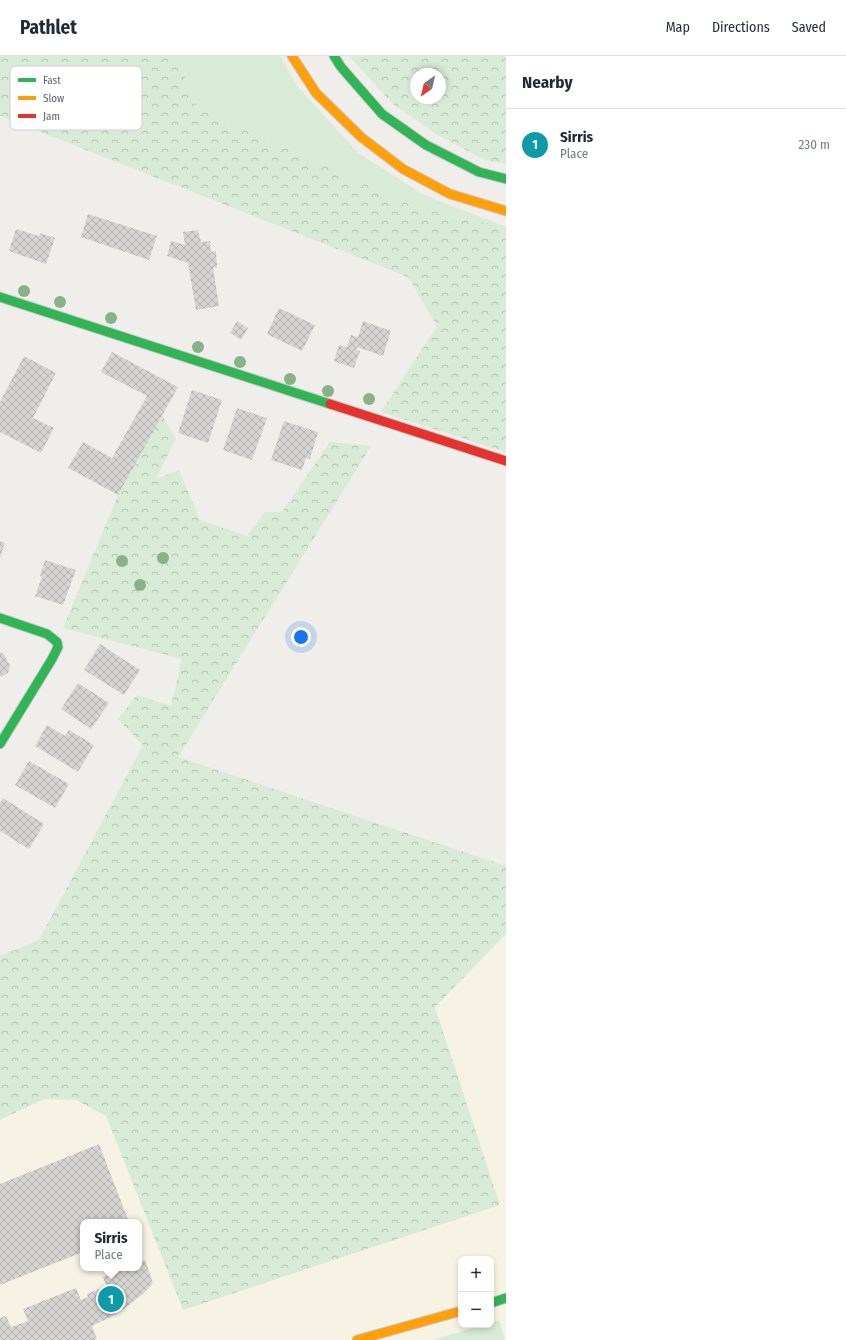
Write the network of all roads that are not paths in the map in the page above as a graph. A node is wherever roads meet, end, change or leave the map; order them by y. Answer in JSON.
{"nodes":[{"id":1,"x":292,"y":56,"type":"edge"},
{"id":2,"x":334,"y":56,"type":"edge"},
{"id":3,"x":506,"y":179,"type":"edge"},
{"id":4,"x":506,"y":211,"type":"edge"},
{"id":5,"x":0,"y":297,"type":"edge"},
{"id":6,"x":506,"y":461,"type":"edge"},
{"id":7,"x":0,"y":618,"type":"edge"},
{"id":8,"x":0,"y":744,"type":"edge"},
{"id":9,"x":506,"y":1298,"type":"edge"},
{"id":10,"x":494,"y":1301,"type":"edge"},
{"id":11,"x":458,"y":1312,"type":"edge"},
{"id":12,"x":357,"y":1340,"type":"edge"}],
"edges":[{"from":1,"to":4,"type":"street"},
{"from":2,"to":3,"type":"street"},
{"from":5,"to":6,"type":"street"},
{"from":7,"to":8,"type":"street"},
{"from":9,"to":10,"type":"street"},
{"from":11,"to":12,"type":"street"}]}
